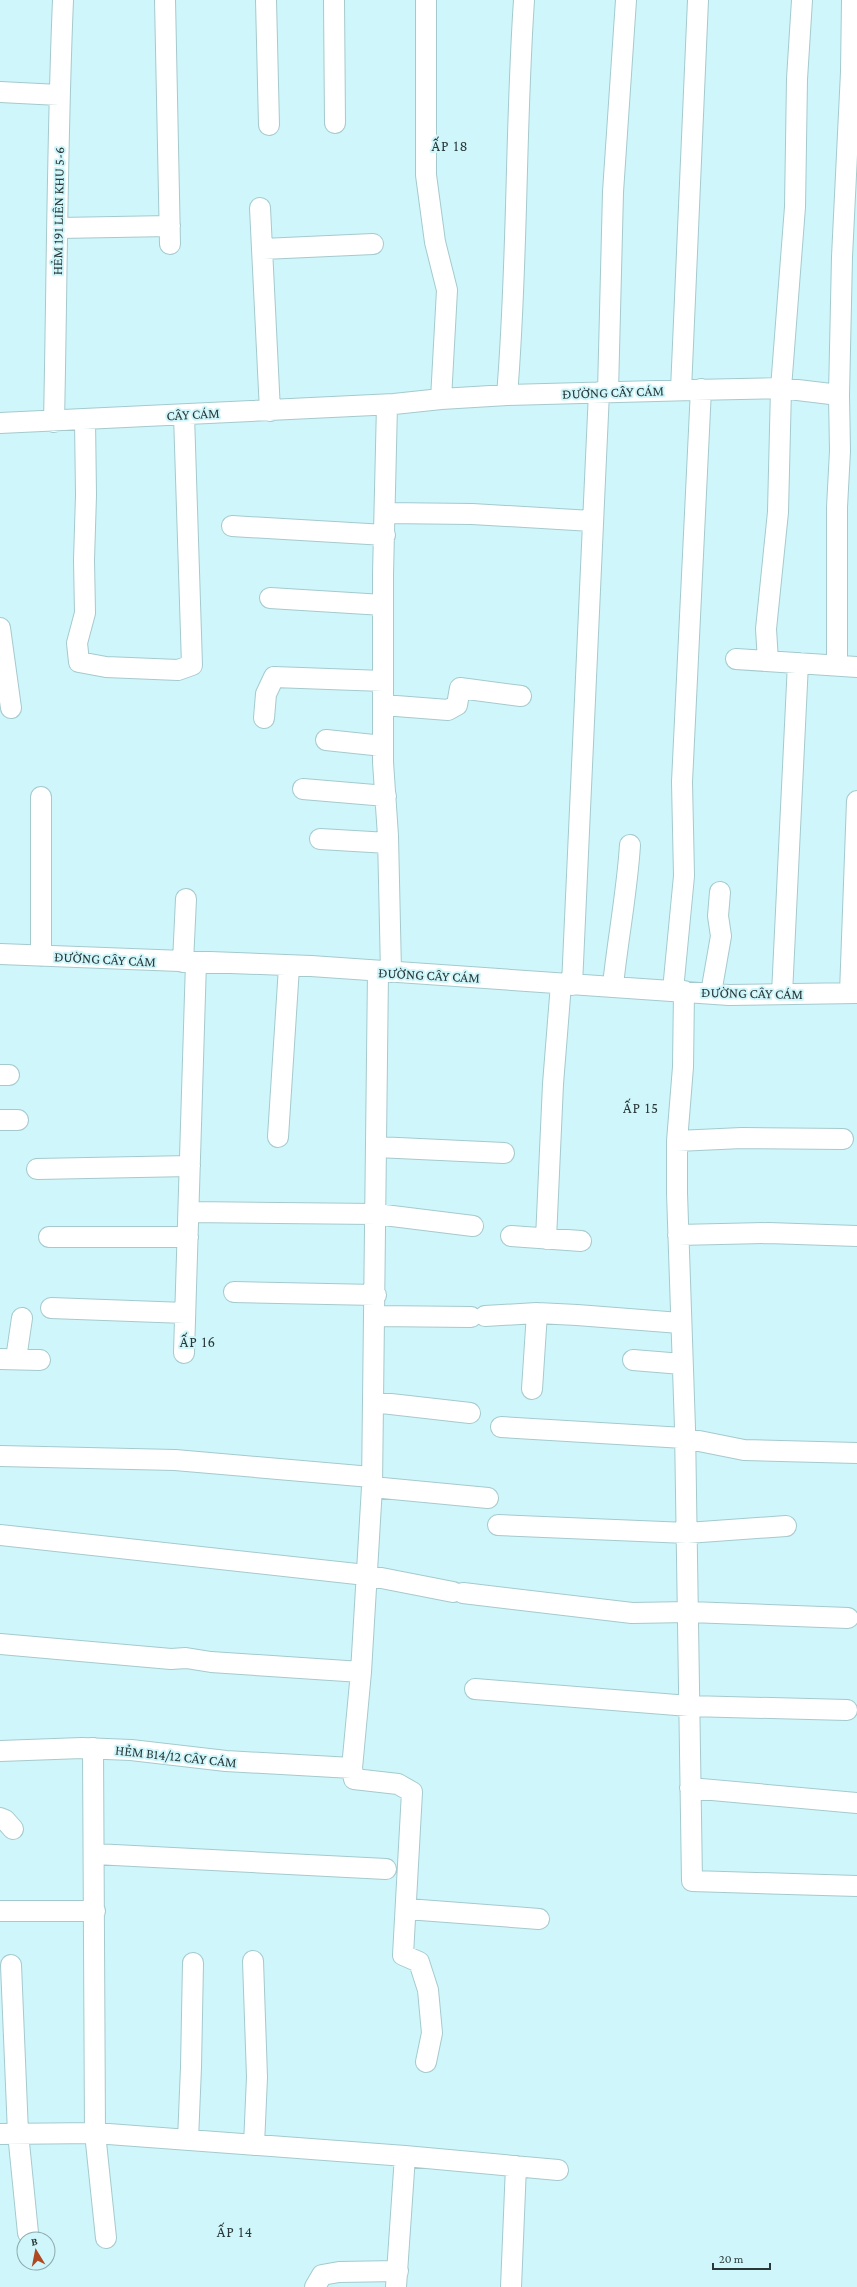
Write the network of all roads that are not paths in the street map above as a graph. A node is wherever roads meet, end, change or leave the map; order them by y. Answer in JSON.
{"nodes":[{"id":1,"x":63,"y":0,"type":"edge"},
{"id":2,"x":165,"y":0,"type":"edge"},
{"id":3,"x":266,"y":0,"type":"edge"},
{"id":4,"x":334,"y":0,"type":"edge"},
{"id":5,"x":426,"y":0,"type":"edge"},
{"id":6,"x":524,"y":0,"type":"edge"},
{"id":7,"x":626,"y":0,"type":"edge"},
{"id":8,"x":698,"y":0,"type":"edge"},
{"id":9,"x":802,"y":0,"type":"edge"},
{"id":10,"x":852,"y":0,"type":"edge"},
{"id":11,"x":0,"y":92,"type":"edge"},
{"id":12,"x":59,"y":95,"type":"junction"},
{"id":13,"x":335,"y":123,"type":"dead end"},
{"id":14,"x":269,"y":125,"type":"dead end"},
{"id":15,"x":260,"y":208,"type":"dead end"},
{"id":16,"x":59,"y":228,"type":"junction"},
{"id":17,"x":372,"y":244,"type":"dead end"},
{"id":18,"x":263,"y":249,"type":"junction"},
{"id":19,"x":781,"y":388,"type":"junction"},
{"id":20,"x":701,"y":389,"type":"junction"},
{"id":21,"x":681,"y":390,"type":"junction"},
{"id":22,"x":603,"y":392,"type":"junction"},
{"id":23,"x":507,"y":395,"type":"junction"},
{"id":24,"x":839,"y":395,"type":"junction"},
{"id":25,"x":441,"y":399,"type":"junction"},
{"id":26,"x":387,"y":405,"type":"junction"},
{"id":27,"x":270,"y":410,"type":"junction"},
{"id":28,"x":184,"y":415,"type":"junction"},
{"id":29,"x":85,"y":420,"type":"junction"},
{"id":30,"x":54,"y":422,"type":"junction"},
{"id":31,"x":0,"y":423,"type":"edge"},
{"id":32,"x":386,"y":513,"type":"junction"},
{"id":33,"x":592,"y":521,"type":"junction"},
{"id":34,"x":232,"y":526,"type":"dead end"},
{"id":35,"x":385,"y":535,"type":"junction"},
{"id":36,"x":270,"y":598,"type":"dead end"},
{"id":37,"x":383,"y":605,"type":"junction"},
{"id":38,"x":0,"y":628,"type":"edge"},
{"id":39,"x":736,"y":659,"type":"dead end"},
{"id":40,"x":768,"y":661,"type":"junction"},
{"id":41,"x":798,"y":663,"type":"junction"},
{"id":42,"x":837,"y":665,"type":"junction"},
{"id":43,"x":857,"y":667,"type":"edge"},
{"id":44,"x":383,"y":681,"type":"junction"},
{"id":45,"x":521,"y":696,"type":"dead end"},
{"id":46,"x":383,"y":705,"type":"junction"},
{"id":47,"x":11,"y":708,"type":"dead end"},
{"id":48,"x":264,"y":718,"type":"dead end"},
{"id":49,"x":326,"y":740,"type":"dead end"},
{"id":50,"x":383,"y":746,"type":"junction"},
{"id":51,"x":303,"y":789,"type":"dead end"},
{"id":52,"x":386,"y":796,"type":"junction"},
{"id":53,"x":41,"y":797,"type":"dead end"},
{"id":54,"x":857,"y":801,"type":"edge"},
{"id":55,"x":320,"y":839,"type":"dead end"},
{"id":56,"x":388,"y":843,"type":"junction"},
{"id":57,"x":630,"y":845,"type":"dead end"},
{"id":58,"x":720,"y":892,"type":"dead end"},
{"id":59,"x":186,"y":899,"type":"dead end"},
{"id":60,"x":0,"y":954,"type":"edge"},
{"id":61,"x":41,"y":956,"type":"junction"},
{"id":62,"x":190,"y":962,"type":"junction"},
{"id":63,"x":289,"y":967,"type":"junction"},
{"id":64,"x":384,"y":972,"type":"junction"},
{"id":65,"x":567,"y":985,"type":"junction"},
{"id":66,"x":613,"y":986,"type":"junction"},
{"id":67,"x":678,"y":990,"type":"junction"},
{"id":68,"x":711,"y":993,"type":"junction"},
{"id":69,"x":853,"y":993,"type":"edge"},
{"id":70,"x":782,"y":994,"type":"junction"},
{"id":71,"x":278,"y":1137,"type":"dead end"},
{"id":72,"x":843,"y":1139,"type":"dead end"},
{"id":73,"x":676,"y":1141,"type":"junction"},
{"id":74,"x":377,"y":1147,"type":"junction"},
{"id":75,"x":504,"y":1152,"type":"dead end"},
{"id":76,"x":190,"y":1166,"type":"junction"},
{"id":77,"x":37,"y":1169,"type":"dead end"},
{"id":78,"x":189,"y":1212,"type":"junction"},
{"id":79,"x":376,"y":1214,"type":"junction"},
{"id":80,"x":473,"y":1226,"type":"dead end"},
{"id":81,"x":678,"y":1235,"type":"junction"},
{"id":82,"x":511,"y":1236,"type":"dead end"},
{"id":83,"x":857,"y":1236,"type":"edge"},
{"id":84,"x":49,"y":1237,"type":"dead end"},
{"id":85,"x":188,"y":1237,"type":"junction"},
{"id":86,"x":546,"y":1239,"type":"junction"},
{"id":87,"x":581,"y":1242,"type":"dead end"},
{"id":88,"x":234,"y":1292,"type":"dead end"},
{"id":89,"x":376,"y":1295,"type":"junction"},
{"id":90,"x":51,"y":1308,"type":"dead end"},
{"id":91,"x":185,"y":1313,"type":"junction"},
{"id":92,"x":538,"y":1313,"type":"junction"},
{"id":93,"x":375,"y":1316,"type":"junction"},
{"id":94,"x":22,"y":1318,"type":"dead end"},
{"id":95,"x":680,"y":1323,"type":"junction"},
{"id":96,"x":184,"y":1353,"type":"dead end"},
{"id":97,"x":8,"y":1359,"type":"edge"},
{"id":98,"x":40,"y":1360,"type":"dead end"},
{"id":99,"x":633,"y":1360,"type":"dead end"},
{"id":100,"x":682,"y":1364,"type":"junction"},
{"id":101,"x":532,"y":1389,"type":"dead end"},
{"id":102,"x":373,"y":1402,"type":"junction"},
{"id":103,"x":470,"y":1413,"type":"dead end"},
{"id":104,"x":501,"y":1427,"type":"dead end"},
{"id":105,"x":684,"y":1438,"type":"junction"},
{"id":106,"x":857,"y":1453,"type":"edge"},
{"id":107,"x":0,"y":1456,"type":"edge"},
{"id":108,"x":372,"y":1482,"type":"junction"},
{"id":109,"x":488,"y":1498,"type":"dead end"},
{"id":110,"x":498,"y":1525,"type":"dead end"},
{"id":111,"x":786,"y":1526,"type":"dead end"},
{"id":112,"x":687,"y":1532,"type":"junction"},
{"id":113,"x":0,"y":1535,"type":"edge"},
{"id":114,"x":366,"y":1575,"type":"junction"},
{"id":115,"x":689,"y":1612,"type":"junction"},
{"id":116,"x":848,"y":1618,"type":"dead end"},
{"id":117,"x":0,"y":1644,"type":"edge"},
{"id":118,"x":361,"y":1672,"type":"junction"},
{"id":119,"x":475,"y":1688,"type":"dead end"},
{"id":120,"x":689,"y":1706,"type":"junction"},
{"id":121,"x":847,"y":1710,"type":"dead end"},
{"id":122,"x":93,"y":1748,"type":"junction"},
{"id":123,"x":0,"y":1751,"type":"edge"},
{"id":124,"x":352,"y":1768,"type":"junction"},
{"id":125,"x":690,"y":1788,"type":"junction"},
{"id":126,"x":857,"y":1803,"type":"edge"},
{"id":127,"x":95,"y":1854,"type":"junction"},
{"id":128,"x":386,"y":1869,"type":"dead end"},
{"id":129,"x":857,"y":1886,"type":"edge"},
{"id":130,"x":407,"y":1909,"type":"junction"},
{"id":131,"x":95,"y":1910,"type":"junction"},
{"id":132,"x":0,"y":1911,"type":"edge"},
{"id":133,"x":539,"y":1919,"type":"dead end"},
{"id":134,"x":253,"y":1961,"type":"dead end"},
{"id":135,"x":193,"y":1963,"type":"dead end"},
{"id":136,"x":11,"y":1965,"type":"dead end"},
{"id":137,"x":426,"y":2062,"type":"dead end"},
{"id":138,"x":95,"y":2133,"type":"junction"},
{"id":139,"x":9,"y":2134,"type":"edge"},
{"id":140,"x":188,"y":2140,"type":"junction"},
{"id":141,"x":254,"y":2144,"type":"junction"},
{"id":142,"x":405,"y":2156,"type":"junction"},
{"id":143,"x":516,"y":2166,"type":"junction"},
{"id":144,"x":558,"y":2170,"type":"dead end"},
{"id":145,"x":28,"y":2231,"type":"edge"},
{"id":146,"x":106,"y":2238,"type":"dead end"},
{"id":147,"x":397,"y":2279,"type":"edge"},
{"id":148,"x":315,"y":2287,"type":"edge"},
{"id":149,"x":511,"y":2287,"type":"edge"}],
"edges":[{"from":1,"to":12,"type":"street","name":"HẺM 191 LIÊN KHU 5-6"},
{"from":2,"to":16,"type":"street"},
{"from":3,"to":14,"type":"street"},
{"from":4,"to":13,"type":"street"},
{"from":5,"to":25,"type":"street"},
{"from":6,"to":23,"type":"street"},
{"from":7,"to":22,"type":"street"},
{"from":8,"to":21,"type":"street"},
{"from":9,"to":19,"type":"street"},
{"from":10,"to":24,"type":"street"},
{"from":11,"to":12,"type":"street"},
{"from":12,"to":16,"type":"street","name":"HẺM 191 LIÊN KHU 5-6"},
{"from":15,"to":18,"type":"street"},
{"from":16,"to":30,"type":"street","name":"HẺM 191 LIÊN KHU 5-6"},
{"from":17,"to":18,"type":"street"},
{"from":18,"to":27,"type":"street"},
{"from":19,"to":20,"type":"street","name":"ĐƯỜNG CÂY CÁM"},
{"from":19,"to":24,"type":"street","name":"ĐƯỜNG CÂY CÁM"},
{"from":19,"to":40,"type":"street"},
{"from":20,"to":21,"type":"street","name":"ĐƯỜNG CÂY CÁM"},
{"from":20,"to":67,"type":"street"},
{"from":21,"to":22,"type":"street","name":"ĐƯỜNG CÂY CÁM"},
{"from":22,"to":23,"type":"street","name":"ĐƯỜNG CÂY CÁM"},
{"from":22,"to":33,"type":"street"},
{"from":23,"to":25,"type":"street","name":"ĐƯỜNG CÂY CÁM"},
{"from":24,"to":42,"type":"street"},
{"from":25,"to":26,"type":"street","name":"ĐƯỜNG CÂY CÁM"},
{"from":26,"to":27,"type":"street","name":"CÂY CÁM"},
{"from":26,"to":32,"type":"street"},
{"from":27,"to":28,"type":"street","name":"CÂY CÁM"},
{"from":28,"to":29,"type":"street","name":"CÂY CÁM"},
{"from":28,"to":29,"type":"street"},
{"from":29,"to":30,"type":"street","name":"CÂY CÁM"},
{"from":30,"to":31,"type":"street","name":"CÂY CÁM"},
{"from":32,"to":33,"type":"street"},
{"from":32,"to":35,"type":"street"},
{"from":33,"to":65,"type":"street"},
{"from":34,"to":35,"type":"street"},
{"from":35,"to":37,"type":"street"},
{"from":36,"to":37,"type":"street"},
{"from":37,"to":44,"type":"street"},
{"from":38,"to":47,"type":"street"},
{"from":39,"to":40,"type":"street"},
{"from":40,"to":41,"type":"street"},
{"from":41,"to":42,"type":"street"},
{"from":41,"to":70,"type":"street"},
{"from":42,"to":43,"type":"street"},
{"from":44,"to":46,"type":"street"},
{"from":44,"to":48,"type":"street"},
{"from":45,"to":46,"type":"street"},
{"from":46,"to":50,"type":"street"},
{"from":49,"to":50,"type":"street"},
{"from":50,"to":52,"type":"street"},
{"from":51,"to":52,"type":"street"},
{"from":52,"to":56,"type":"street"},
{"from":53,"to":61,"type":"street"},
{"from":54,"to":69,"type":"street"},
{"from":55,"to":56,"type":"street"},
{"from":56,"to":64,"type":"street"},
{"from":57,"to":66,"type":"street"},
{"from":58,"to":68,"type":"street"},
{"from":59,"to":62,"type":"street"},
{"from":60,"to":61,"type":"street","name":"ĐƯỜNG CÂY CÁM"},
{"from":61,"to":62,"type":"street","name":"ĐƯỜNG CÂY CÁM"},
{"from":62,"to":63,"type":"street","name":"ĐƯỜNG CÂY CÁM"},
{"from":62,"to":76,"type":"street"},
{"from":63,"to":64,"type":"street","name":"ĐƯỜNG CÂY CÁM"},
{"from":63,"to":71,"type":"street"},
{"from":64,"to":65,"type":"street","name":"ĐƯỜNG CÂY CÁM"},
{"from":64,"to":74,"type":"street"},
{"from":65,"to":66,"type":"street","name":"ĐƯỜNG CÂY CÁM"},
{"from":65,"to":86,"type":"street"},
{"from":66,"to":67,"type":"street","name":"ĐƯỜNG CÂY CÁM"},
{"from":67,"to":68,"type":"street","name":"ĐƯỜNG CÂY CÁM"},
{"from":67,"to":73,"type":"street"},
{"from":68,"to":70,"type":"street","name":"ĐƯỜNG CÂY CÁM"},
{"from":69,"to":70,"type":"street","name":"ĐƯỜNG CÂY CÁM"},
{"from":72,"to":73,"type":"street"},
{"from":73,"to":81,"type":"street"},
{"from":74,"to":75,"type":"street"},
{"from":74,"to":79,"type":"street"},
{"from":76,"to":77,"type":"street"},
{"from":76,"to":78,"type":"street"},
{"from":78,"to":79,"type":"street"},
{"from":78,"to":85,"type":"street"},
{"from":79,"to":80,"type":"street"},
{"from":79,"to":89,"type":"street"},
{"from":81,"to":83,"type":"street"},
{"from":81,"to":95,"type":"street"},
{"from":82,"to":86,"type":"street"},
{"from":84,"to":85,"type":"street"},
{"from":85,"to":91,"type":"street"},
{"from":86,"to":87,"type":"street"},
{"from":88,"to":89,"type":"street"},
{"from":89,"to":93,"type":"street"},
{"from":90,"to":91,"type":"street"},
{"from":91,"to":96,"type":"street"},
{"from":92,"to":93,"type":"street"},
{"from":92,"to":95,"type":"street"},
{"from":92,"to":101,"type":"street"},
{"from":93,"to":102,"type":"street"},
{"from":94,"to":97,"type":"street"},
{"from":95,"to":100,"type":"street"},
{"from":97,"to":98,"type":"street"},
{"from":99,"to":100,"type":"street"},
{"from":100,"to":105,"type":"street"},
{"from":102,"to":103,"type":"street"},
{"from":102,"to":108,"type":"street"},
{"from":104,"to":105,"type":"street"},
{"from":105,"to":106,"type":"street"},
{"from":105,"to":112,"type":"street"},
{"from":107,"to":108,"type":"street"},
{"from":108,"to":109,"type":"street"},
{"from":108,"to":114,"type":"street"},
{"from":110,"to":112,"type":"street"},
{"from":111,"to":112,"type":"street"},
{"from":112,"to":115,"type":"street"},
{"from":113,"to":114,"type":"street"},
{"from":114,"to":115,"type":"street"},
{"from":114,"to":118,"type":"street"},
{"from":115,"to":116,"type":"street"},
{"from":115,"to":120,"type":"street"},
{"from":117,"to":118,"type":"street"},
{"from":118,"to":124,"type":"street"},
{"from":119,"to":120,"type":"street"},
{"from":120,"to":121,"type":"street"},
{"from":120,"to":125,"type":"street"},
{"from":122,"to":123,"type":"street","name":"HẺM B14/12 CÂY CÁM"},
{"from":122,"to":124,"type":"street","name":"HẺM B14/12 CÂY CÁM"},
{"from":122,"to":127,"type":"street"},
{"from":124,"to":130,"type":"street"},
{"from":125,"to":126,"type":"street"},
{"from":125,"to":129,"type":"street"},
{"from":127,"to":128,"type":"street"},
{"from":127,"to":131,"type":"street"},
{"from":130,"to":133,"type":"street"},
{"from":130,"to":137,"type":"street"},
{"from":131,"to":132,"type":"street"},
{"from":131,"to":138,"type":"street"},
{"from":134,"to":141,"type":"street"},
{"from":135,"to":140,"type":"street"},
{"from":136,"to":139,"type":"street"},
{"from":138,"to":139,"type":"street"},
{"from":138,"to":140,"type":"street"},
{"from":138,"to":146,"type":"street"},
{"from":139,"to":145,"type":"street"},
{"from":140,"to":141,"type":"street"},
{"from":141,"to":142,"type":"street"},
{"from":142,"to":143,"type":"street"},
{"from":142,"to":147,"type":"street"},
{"from":143,"to":144,"type":"street"},
{"from":143,"to":149,"type":"street"},
{"from":147,"to":148,"type":"street"}]}
